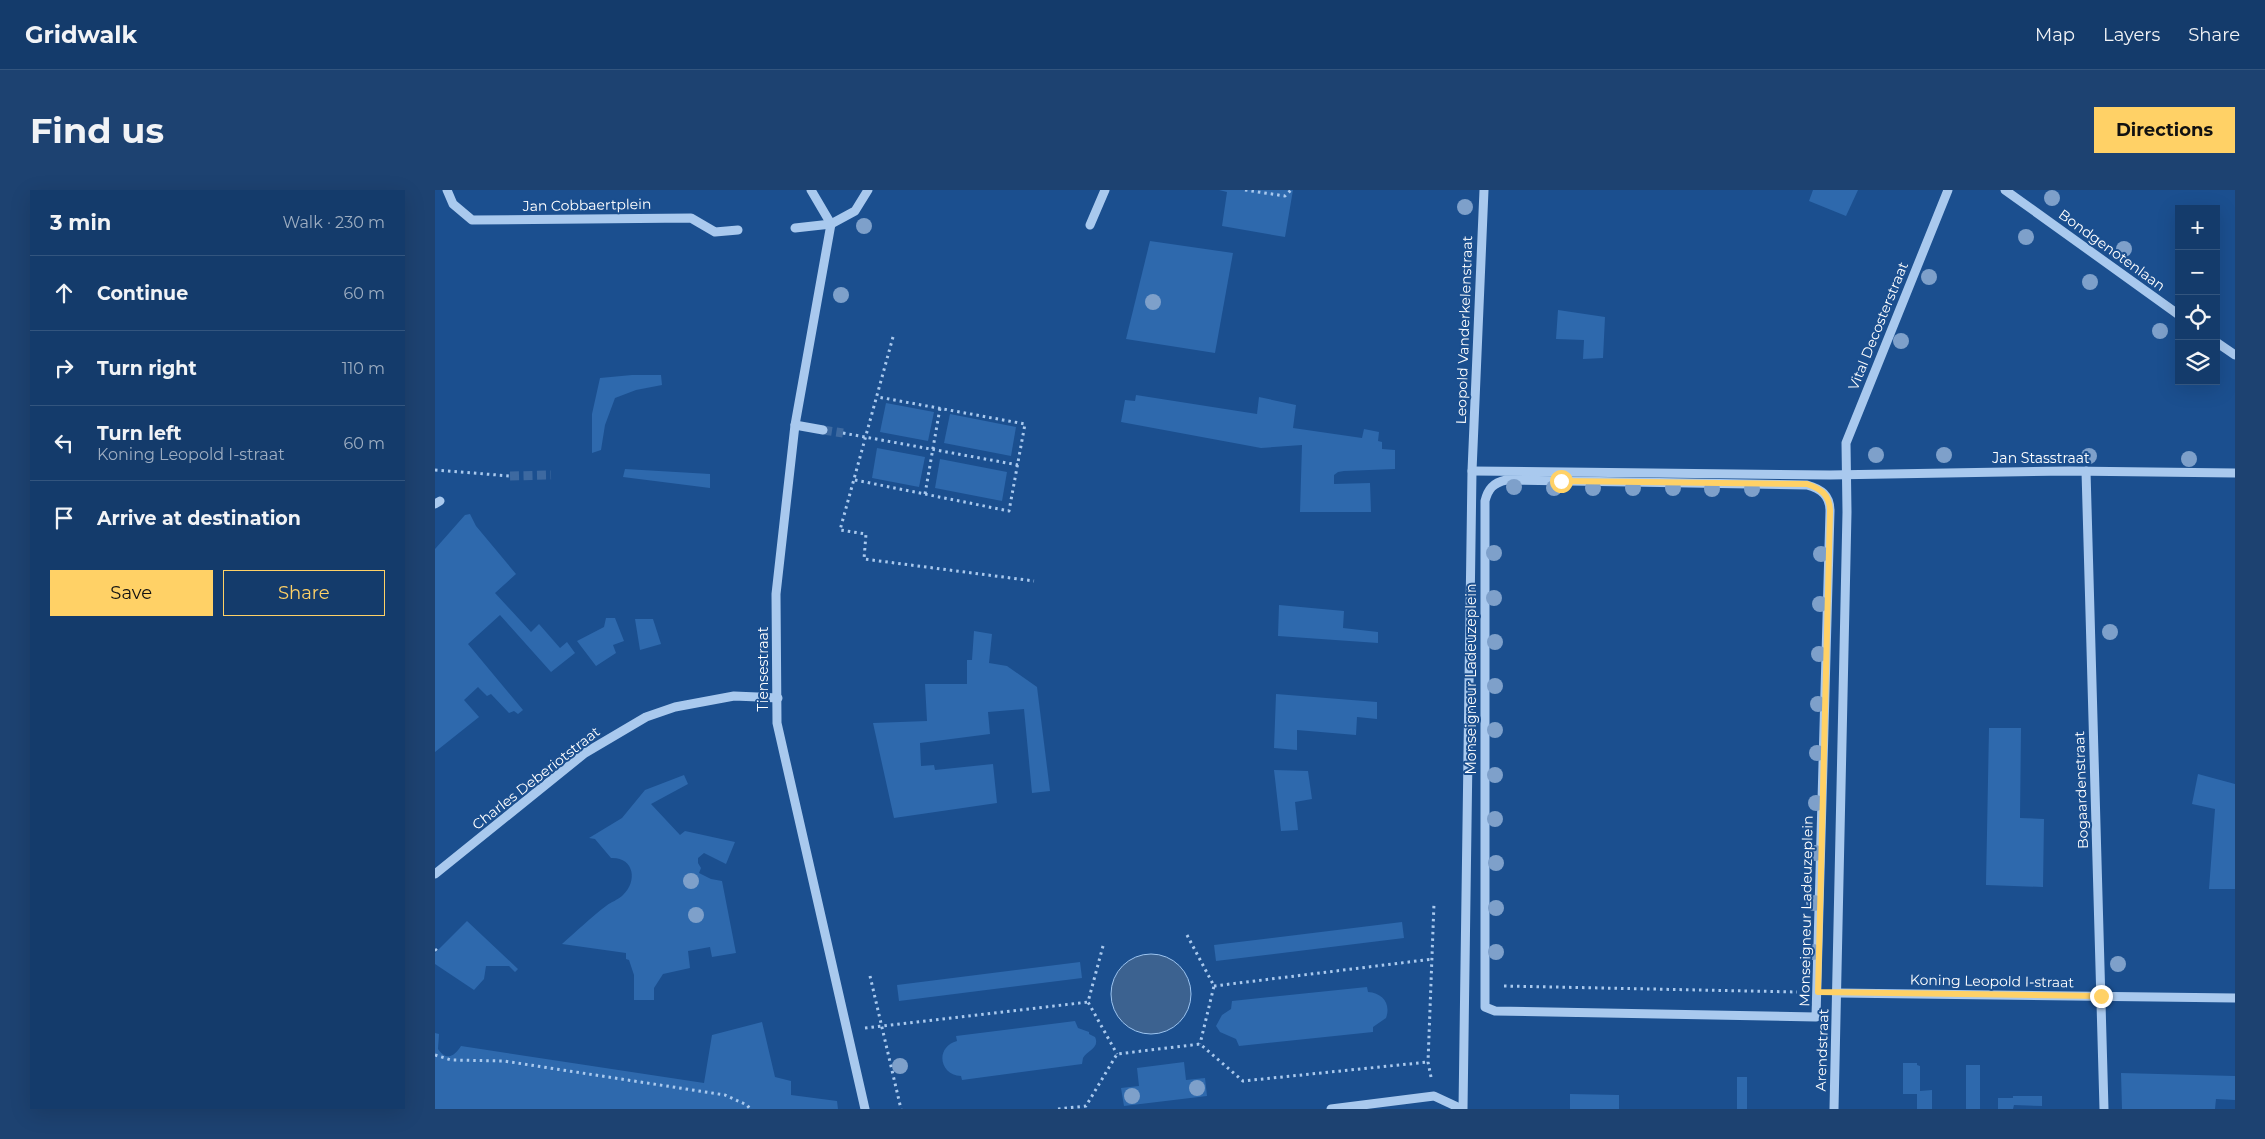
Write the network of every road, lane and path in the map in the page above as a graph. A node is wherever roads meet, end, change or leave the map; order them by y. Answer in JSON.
{"nodes":[{"id":1,"x":447,"y":190,"type":"edge"},
{"id":2,"x":811,"y":190,"type":"edge"},
{"id":3,"x":868,"y":190,"type":"edge"},
{"id":4,"x":1105,"y":190,"type":"edge"},
{"id":5,"x":1245,"y":190,"type":"edge"},
{"id":6,"x":1291,"y":190,"type":"edge"},
{"id":7,"x":1484,"y":190,"type":"edge"},
{"id":8,"x":1947,"y":190,"type":"edge"},
{"id":9,"x":2005,"y":190,"type":"edge"},
{"id":10,"x":831,"y":224,"type":"junction"},
{"id":11,"x":1090,"y":225,"type":"dead end"},
{"id":12,"x":795,"y":228,"type":"dead end"},
{"id":13,"x":738,"y":230,"type":"dead end"},
{"id":14,"x":2175,"y":312,"type":"edge"},
{"id":15,"x":893,"y":338,"type":"dead end"},
{"id":16,"x":2220,"y":345,"type":"edge"},
{"id":17,"x":2235,"y":355,"type":"edge"},
{"id":18,"x":878,"y":396,"type":"junction"},
{"id":19,"x":940,"y":408,"type":"junction"},
{"id":20,"x":795,"y":425,"type":"junction"},
{"id":21,"x":823,"y":430,"type":"tunnel mouth"},
{"id":22,"x":843,"y":433,"type":"tunnel mouth"},
{"id":23,"x":867,"y":438,"type":"junction"},
{"id":24,"x":933,"y":450,"type":"junction"},
{"id":25,"x":1018,"y":465,"type":"junction"},
{"id":26,"x":435,"y":470,"type":"edge"},
{"id":27,"x":1472,"y":471,"type":"junction"},
{"id":28,"x":2086,"y":471,"type":"junction"},
{"id":29,"x":2235,"y":472,"type":"edge"},
{"id":30,"x":1847,"y":474,"type":"junction"},
{"id":31,"x":510,"y":476,"type":"tunnel mouth"},
{"id":32,"x":855,"y":480,"type":"junction"},
{"id":33,"x":925,"y":494,"type":"junction"},
{"id":34,"x":1034,"y":581,"type":"dead end"},
{"id":35,"x":778,"y":694,"type":"junction"},
{"id":36,"x":435,"y":874,"type":"edge"},
{"id":37,"x":1434,"y":903,"type":"dead end"},
{"id":38,"x":1187,"y":935,"type":"dead end"},
{"id":39,"x":1103,"y":946,"type":"dead end"},
{"id":40,"x":1433,"y":959,"type":"junction"},
{"id":41,"x":869,"y":976,"type":"dead end"},
{"id":42,"x":1214,"y":986,"type":"junction"},
{"id":43,"x":1485,"y":986,"type":"junction"},
{"id":44,"x":1818,"y":992,"type":"junction"},
{"id":45,"x":1838,"y":993,"type":"junction"},
{"id":46,"x":2101,"y":996,"type":"junction"},
{"id":47,"x":2235,"y":998,"type":"edge"},
{"id":48,"x":1087,"y":1002,"type":"junction"},
{"id":49,"x":881,"y":1027,"type":"junction"},
{"id":50,"x":859,"y":1029,"type":"dead end"},
{"id":51,"x":1200,"y":1044,"type":"junction"},
{"id":52,"x":1117,"y":1054,"type":"junction"},
{"id":53,"x":435,"y":1055,"type":"edge"},
{"id":54,"x":1428,"y":1062,"type":"junction"},
{"id":55,"x":1431,"y":1078,"type":"dead end"},
{"id":56,"x":750,"y":1109,"type":"edge"},
{"id":57,"x":865,"y":1109,"type":"edge"},
{"id":58,"x":901,"y":1109,"type":"edge"},
{"id":59,"x":1058,"y":1109,"type":"edge"},
{"id":60,"x":1331,"y":1109,"type":"edge"},
{"id":61,"x":1462,"y":1109,"type":"edge"},
{"id":62,"x":1834,"y":1109,"type":"edge"},
{"id":63,"x":2104,"y":1109,"type":"edge"}],
"edges":[{"from":1,"to":13,"type":"street","name":"Jan Cobbaertplein"},
{"from":2,"to":10,"type":"street"},
{"from":3,"to":10,"type":"street"},
{"from":4,"to":11,"type":"street"},
{"from":5,"to":6,"type":"path"},
{"from":7,"to":27,"type":"street","name":"Leopold Vanderkelenstraat"},
{"from":8,"to":30,"type":"street","name":"Vital Decosterstraat"},
{"from":9,"to":14,"type":"street","name":"Bondgenotenlaan"},
{"from":10,"to":12,"type":"street"},
{"from":10,"to":20,"type":"street","name":"Tiensestraat"},
{"from":15,"to":18,"type":"path"},
{"from":16,"to":17,"type":"street"},
{"from":18,"to":19,"type":"path"},
{"from":18,"to":23,"type":"path"},
{"from":19,"to":24,"type":"path"},
{"from":19,"to":25,"type":"path"},
{"from":20,"to":21,"type":"street"},
{"from":20,"to":35,"type":"street","name":"Tiensestraat"},
{"from":22,"to":23,"type":"path"},
{"from":23,"to":24,"type":"path"},
{"from":23,"to":32,"type":"path"},
{"from":24,"to":25,"type":"path"},
{"from":24,"to":33,"type":"path"},
{"from":25,"to":33,"type":"path"},
{"from":26,"to":31,"type":"path"},
{"from":27,"to":30,"type":"street"},
{"from":27,"to":61,"type":"street","name":"Monseigneur Ladeuzeplein"},
{"from":28,"to":29,"type":"street","name":"Jan Stasstraat"},
{"from":28,"to":30,"type":"street","name":"Jan Stasstraat"},
{"from":28,"to":46,"type":"street","name":"Bogaardenstraat"},
{"from":30,"to":45,"type":"street"},
{"from":32,"to":33,"type":"path"},
{"from":32,"to":34,"type":"path"},
{"from":35,"to":36,"type":"street","name":"Charles Deberiotstraat"},
{"from":35,"to":57,"type":"street","name":"Tiensestraat"},
{"from":37,"to":40,"type":"path"},
{"from":38,"to":42,"type":"path"},
{"from":39,"to":48,"type":"path"},
{"from":40,"to":42,"type":"path"},
{"from":40,"to":54,"type":"path"},
{"from":41,"to":49,"type":"path"},
{"from":42,"to":51,"type":"path"},
{"from":43,"to":44,"type":"path"},
{"from":43,"to":44,"type":"street","name":"Monseigneur Ladeuzeplein"},
{"from":43,"to":44,"type":"street","name":"Monseigneur Ladeuzeplein"},
{"from":45,"to":46,"type":"street","name":"Koning Leopold I-straat"},
{"from":45,"to":62,"type":"street","name":"Arendstraat"},
{"from":46,"to":47,"type":"street","name":"Koning Leopold I-straat"},
{"from":46,"to":63,"type":"street","name":"Bogaardenstraat"},
{"from":48,"to":49,"type":"path"},
{"from":48,"to":52,"type":"path"},
{"from":49,"to":50,"type":"path"},
{"from":49,"to":58,"type":"path"},
{"from":51,"to":52,"type":"path"},
{"from":51,"to":54,"type":"path"},
{"from":52,"to":59,"type":"path"},
{"from":53,"to":56,"type":"path"},
{"from":54,"to":55,"type":"path"},
{"from":60,"to":61,"type":"street"}]}
